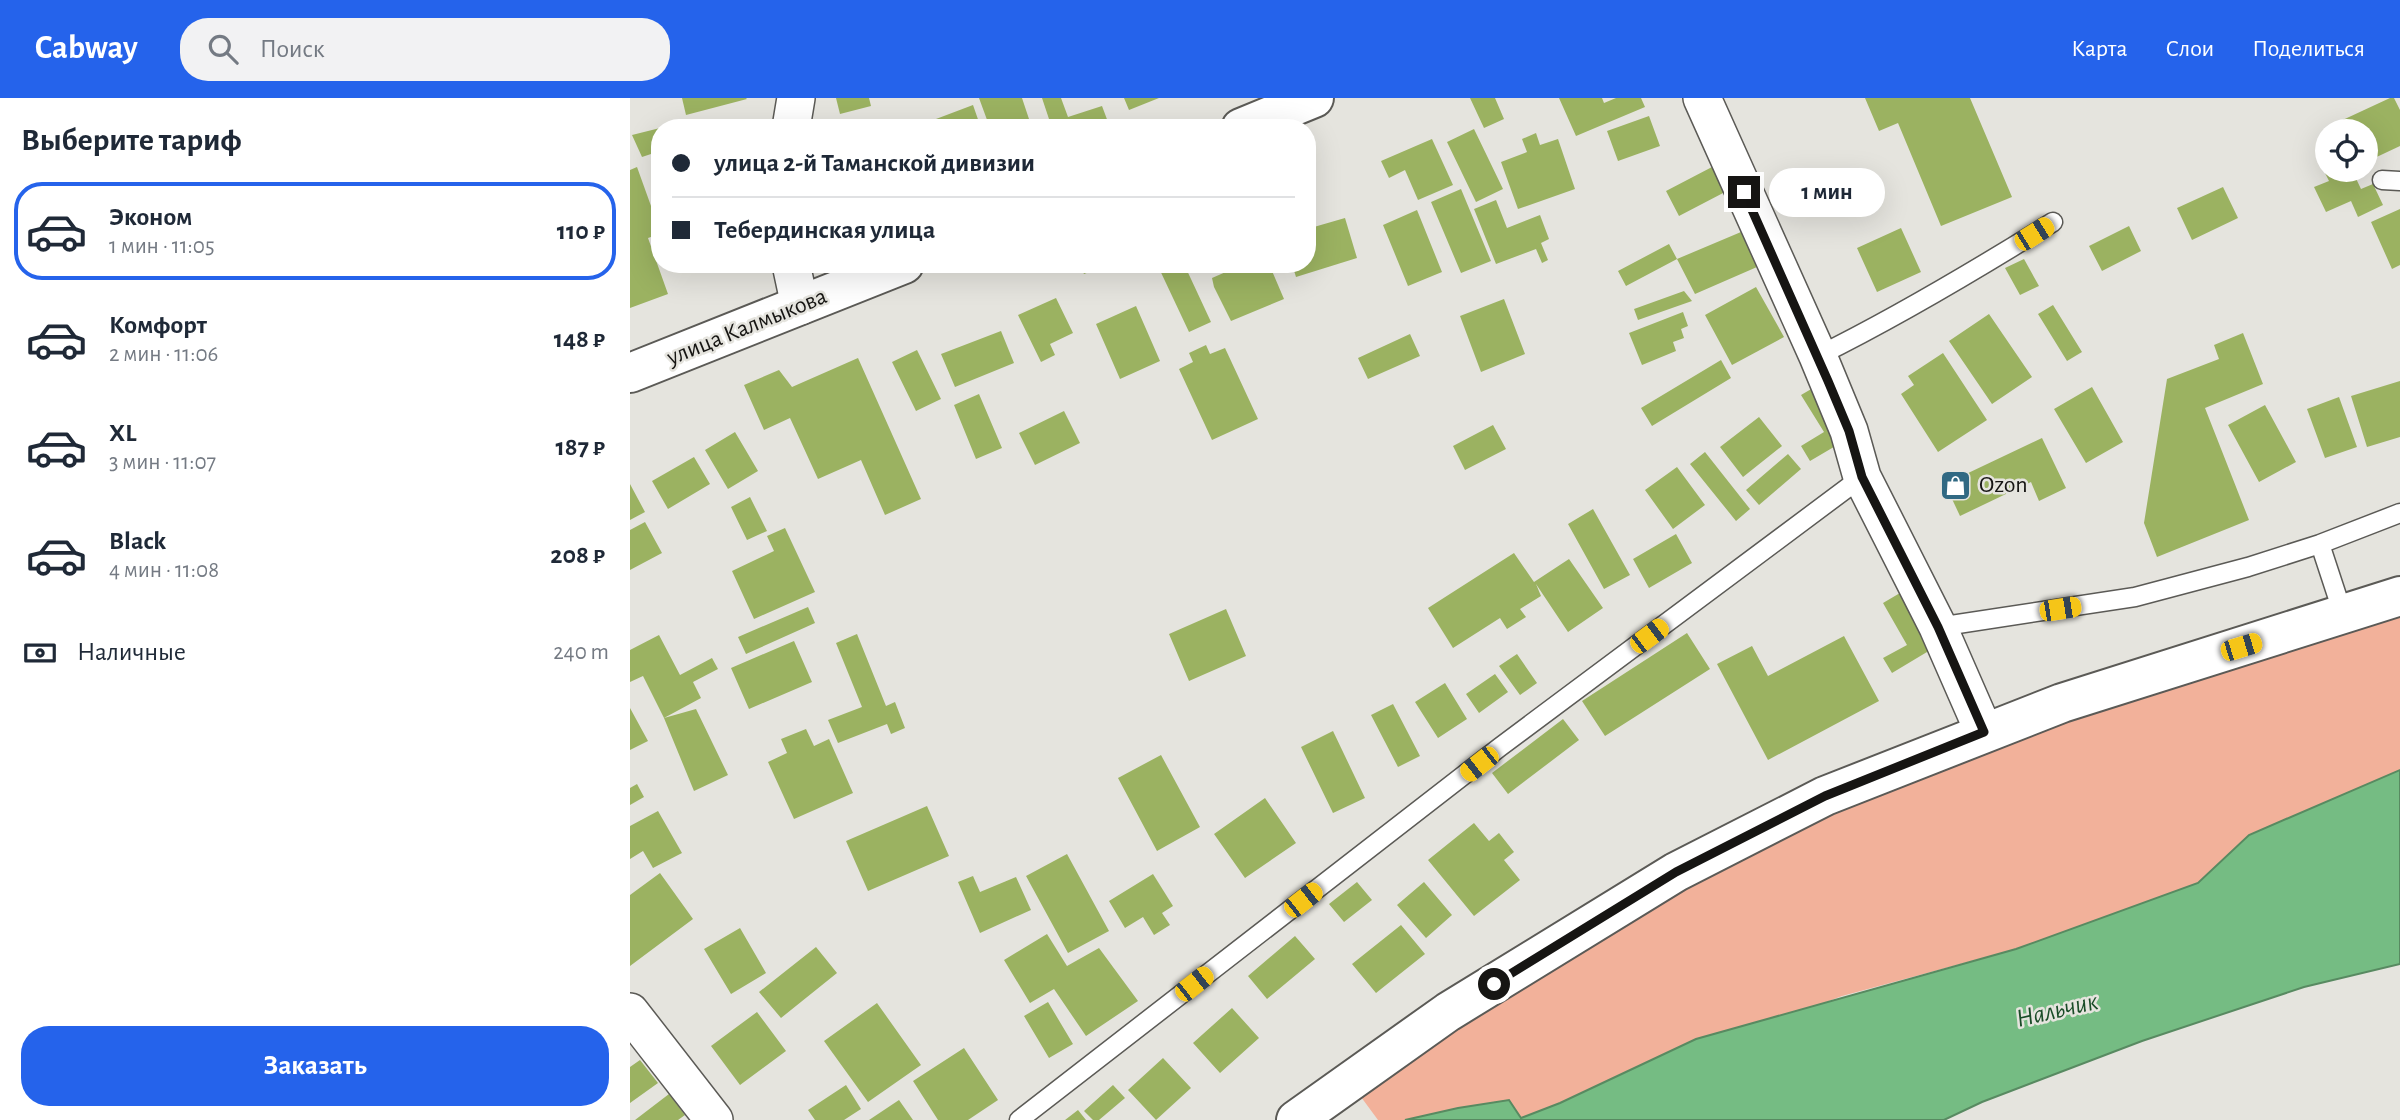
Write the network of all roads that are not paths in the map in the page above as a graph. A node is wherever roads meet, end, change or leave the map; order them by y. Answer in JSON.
{"nodes":[{"id":1,"x":796,"y":98,"type":"edge"},
{"id":2,"x":1314,"y":98,"type":"edge"},
{"id":3,"x":1702,"y":98,"type":"edge"},
{"id":4,"x":792,"y":119,"type":"edge"},
{"id":5,"x":1263,"y":119,"type":"edge"},
{"id":6,"x":2053,"y":222,"type":"dead end"},
{"id":7,"x":793,"y":273,"type":"edge"},
{"id":8,"x":882,"y":273,"type":"edge"},
{"id":9,"x":800,"y":306,"type":"junction"},
{"id":10,"x":1818,"y":356,"type":"junction"},
{"id":11,"x":630,"y":373,"type":"edge"},
{"id":12,"x":1862,"y":477,"type":"junction"},
{"id":13,"x":2400,"y":513,"type":"edge"},
{"id":14,"x":2320,"y":544,"type":"junction"},
{"id":15,"x":2400,"y":596,"type":"edge"},
{"id":16,"x":2343,"y":614,"type":"junction"},
{"id":17,"x":1938,"y":627,"type":"junction"},
{"id":18,"x":1984,"y":732,"type":"junction"},
{"id":19,"x":630,"y":1012,"type":"edge"},
{"id":20,"x":714,"y":1120,"type":"edge"},
{"id":21,"x":1019,"y":1120,"type":"edge"},
{"id":22,"x":1296,"y":1120,"type":"edge"}],
"edges":[{"from":1,"to":4,"type":"street"},
{"from":2,"to":5,"type":"main road"},
{"from":3,"to":10,"type":"street"},
{"from":6,"to":10,"type":"lane"},
{"from":7,"to":9,"type":"street"},
{"from":8,"to":9,"type":"main road","name":"улица Калмыкова"},
{"from":9,"to":11,"type":"main road","name":"улица Калмыкова"},
{"from":10,"to":12,"type":"street"},
{"from":12,"to":17,"type":"street"},
{"from":12,"to":21,"type":"lane"},
{"from":13,"to":14,"type":"lane"},
{"from":14,"to":16,"type":"lane"},
{"from":14,"to":17,"type":"lane"},
{"from":15,"to":16,"type":"main road"},
{"from":16,"to":18,"type":"main road"},
{"from":17,"to":18,"type":"street"},
{"from":18,"to":22,"type":"main road"},
{"from":19,"to":20,"type":"street"}]}
